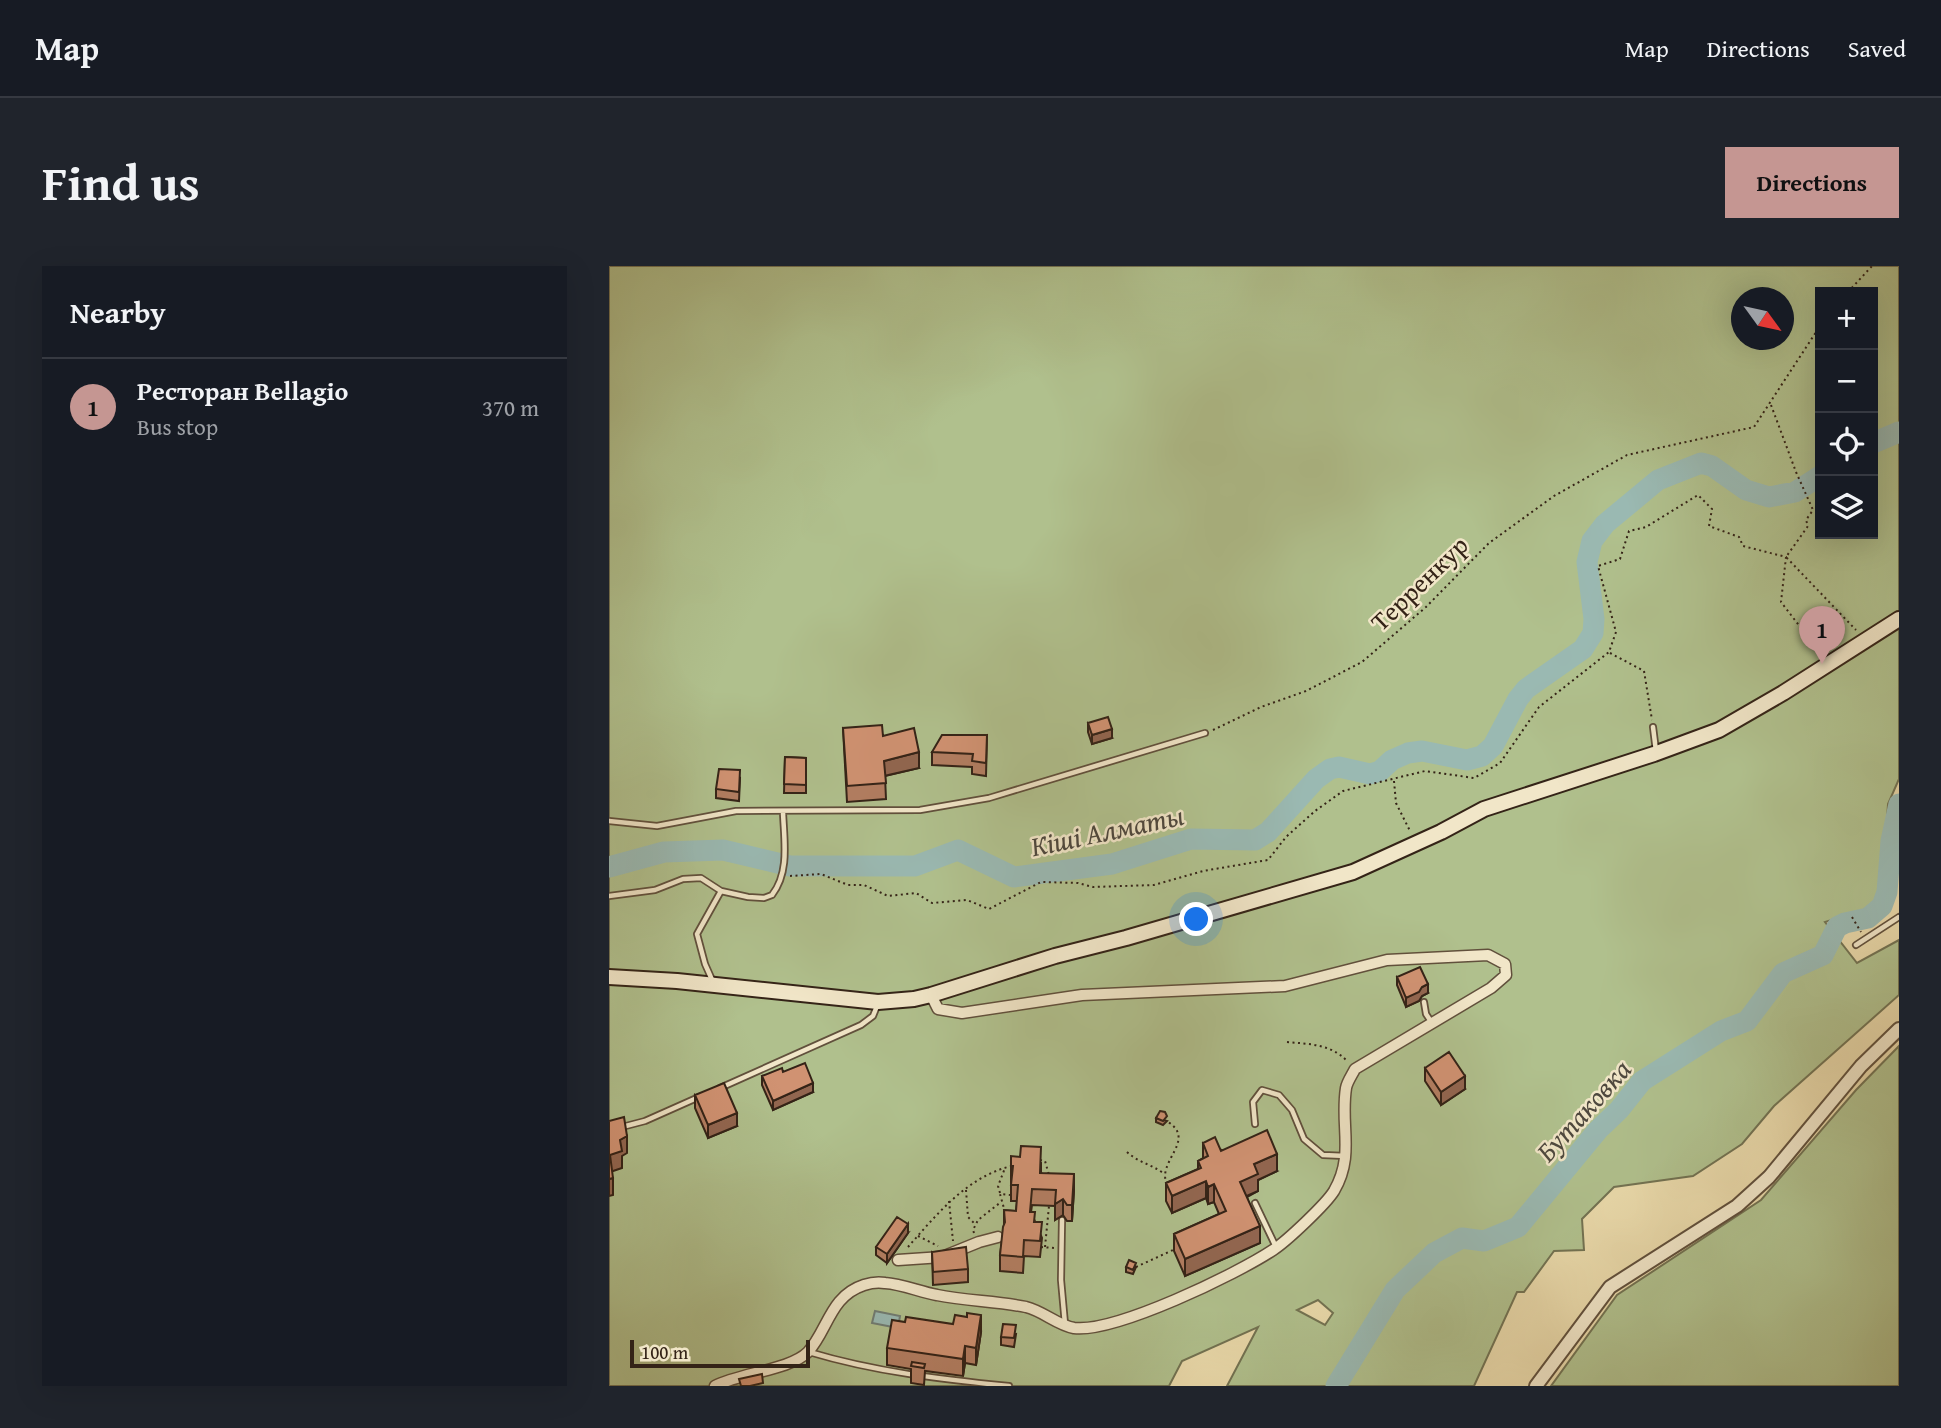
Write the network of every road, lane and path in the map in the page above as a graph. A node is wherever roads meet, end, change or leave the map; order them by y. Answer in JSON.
{"nodes":[{"id":1,"x":1872,"y":266,"type":"edge"},
{"id":2,"x":1853,"y":287,"type":"edge"},
{"id":3,"x":1815,"y":334,"type":"edge"},
{"id":4,"x":1771,"y":404,"type":"junction"},
{"id":5,"x":1786,"y":557,"type":"junction"},
{"id":6,"x":1899,"y":619,"type":"edge"},
{"id":7,"x":1866,"y":641,"type":"junction"},
{"id":8,"x":1609,"y":652,"type":"junction"},
{"id":9,"x":1829,"y":665,"type":"junction"},
{"id":10,"x":1653,"y":727,"type":"joint"},
{"id":11,"x":1205,"y":733,"type":"joint"},
{"id":12,"x":1657,"y":753,"type":"junction"},
{"id":13,"x":1394,"y":780,"type":"junction"},
{"id":14,"x":783,"y":812,"type":"junction"},
{"id":15,"x":609,"y":821,"type":"edge"},
{"id":16,"x":1415,"y":844,"type":"junction"},
{"id":17,"x":783,"y":878,"type":"junction"},
{"id":18,"x":721,"y":891,"type":"junction"},
{"id":19,"x":609,"y":896,"type":"edge"},
{"id":20,"x":1852,"y":917,"type":"dead end"},
{"id":21,"x":1899,"y":917,"type":"edge"},
{"id":22,"x":1855,"y":924,"type":"dead end"},
{"id":23,"x":1856,"y":945,"type":"dead end"},
{"id":24,"x":609,"y":976,"type":"edge"},
{"id":25,"x":714,"y":985,"type":"junction"},
{"id":26,"x":931,"y":995,"type":"junction"},
{"id":27,"x":878,"y":1002,"type":"junction"},
{"id":28,"x":1424,"y":1002,"type":"dead end"},
{"id":29,"x":1432,"y":1023,"type":"junction"},
{"id":30,"x":1899,"y":1029,"type":"edge"},
{"id":31,"x":1287,"y":1042,"type":"dead end"},
{"id":32,"x":1355,"y":1069,"type":"junction"},
{"id":33,"x":1168,"y":1122,"type":"edge"},
{"id":34,"x":1255,"y":1124,"type":"dead end"},
{"id":35,"x":621,"y":1128,"type":"edge"},
{"id":36,"x":1127,"y":1152,"type":"dead end"},
{"id":37,"x":1347,"y":1156,"type":"junction"},
{"id":38,"x":1035,"y":1160,"type":"edge"},
{"id":39,"x":1017,"y":1165,"type":"edge"},
{"id":40,"x":1005,"y":1168,"type":"junction"},
{"id":41,"x":1164,"y":1174,"type":"junction"},
{"id":42,"x":1052,"y":1185,"type":"edge"},
{"id":43,"x":1170,"y":1188,"type":"edge"},
{"id":44,"x":966,"y":1189,"type":"junction"},
{"id":45,"x":1000,"y":1194,"type":"junction"},
{"id":46,"x":1011,"y":1195,"type":"edge"},
{"id":47,"x":1050,"y":1197,"type":"edge"},
{"id":48,"x":949,"y":1202,"type":"junction"},
{"id":49,"x":1000,"y":1202,"type":"junction"},
{"id":50,"x":1255,"y":1203,"type":"dead end"},
{"id":51,"x":1006,"y":1214,"type":"edge"},
{"id":52,"x":1062,"y":1220,"type":"dead end"},
{"id":53,"x":975,"y":1224,"type":"junction"},
{"id":54,"x":918,"y":1236,"type":"junction"},
{"id":55,"x":998,"y":1237,"type":"dead end"},
{"id":56,"x":979,"y":1242,"type":"junction"},
{"id":57,"x":1062,"y":1248,"type":"junction"},
{"id":58,"x":1276,"y":1248,"type":"junction"},
{"id":59,"x":1173,"y":1250,"type":"edge"},
{"id":60,"x":952,"y":1253,"type":"junction"},
{"id":61,"x":898,"y":1260,"type":"joint"},
{"id":62,"x":1136,"y":1267,"type":"edge"},
{"id":63,"x":1065,"y":1325,"type":"junction"},
{"id":64,"x":808,"y":1352,"type":"junction"},
{"id":65,"x":715,"y":1386,"type":"edge"},
{"id":66,"x":1009,"y":1386,"type":"edge"},
{"id":67,"x":1536,"y":1386,"type":"edge"}],
"edges":[{"from":1,"to":2,"type":"path"},
{"from":3,"to":4,"type":"path","name":"Терренкур"},
{"from":4,"to":5,"type":"path"},
{"from":4,"to":11,"type":"path","name":"Терренкур"},
{"from":5,"to":7,"type":"path"},
{"from":5,"to":8,"type":"path"},
{"from":5,"to":9,"type":"path"},
{"from":6,"to":7,"type":"main road"},
{"from":7,"to":9,"type":"main road"},
{"from":8,"to":10,"type":"path"},
{"from":8,"to":13,"type":"path"},
{"from":9,"to":12,"type":"main road"},
{"from":10,"to":12,"type":"lane"},
{"from":11,"to":14,"type":"lane"},
{"from":12,"to":16,"type":"main road"},
{"from":13,"to":16,"type":"path"},
{"from":13,"to":17,"type":"path"},
{"from":14,"to":15,"type":"lane"},
{"from":14,"to":17,"type":"lane"},
{"from":16,"to":26,"type":"main road"},
{"from":17,"to":18,"type":"lane"},
{"from":18,"to":19,"type":"lane"},
{"from":18,"to":25,"type":"lane"},
{"from":20,"to":22,"type":"path"},
{"from":21,"to":23,"type":"lane"},
{"from":24,"to":25,"type":"main road"},
{"from":25,"to":27,"type":"main road"},
{"from":26,"to":27,"type":"main road"},
{"from":26,"to":29,"type":"street"},
{"from":27,"to":35,"type":"lane"},
{"from":28,"to":29,"type":"lane"},
{"from":29,"to":32,"type":"street"},
{"from":30,"to":67,"type":"street"},
{"from":31,"to":32,"type":"path"},
{"from":32,"to":37,"type":"street"},
{"from":33,"to":41,"type":"path"},
{"from":34,"to":37,"type":"lane"},
{"from":36,"to":41,"type":"path"},
{"from":37,"to":58,"type":"street"},
{"from":38,"to":42,"type":"path"},
{"from":39,"to":40,"type":"path"},
{"from":40,"to":44,"type":"path"},
{"from":40,"to":45,"type":"path"},
{"from":41,"to":43,"type":"path"},
{"from":44,"to":48,"type":"path"},
{"from":44,"to":53,"type":"path"},
{"from":45,"to":46,"type":"path"},
{"from":45,"to":49,"type":"path"},
{"from":47,"to":57,"type":"path"},
{"from":48,"to":54,"type":"path"},
{"from":48,"to":60,"type":"path"},
{"from":49,"to":51,"type":"path"},
{"from":49,"to":53,"type":"path"},
{"from":50,"to":58,"type":"lane"},
{"from":52,"to":57,"type":"lane"},
{"from":53,"to":56,"type":"path"},
{"from":54,"to":60,"type":"path"},
{"from":54,"to":61,"type":"path"},
{"from":55,"to":56,"type":"street"},
{"from":56,"to":60,"type":"street"},
{"from":57,"to":63,"type":"lane"},
{"from":58,"to":63,"type":"street"},
{"from":59,"to":62,"type":"path"},
{"from":60,"to":61,"type":"street"},
{"from":63,"to":64,"type":"street"},
{"from":64,"to":65,"type":"street"},
{"from":64,"to":66,"type":"lane"}]}
